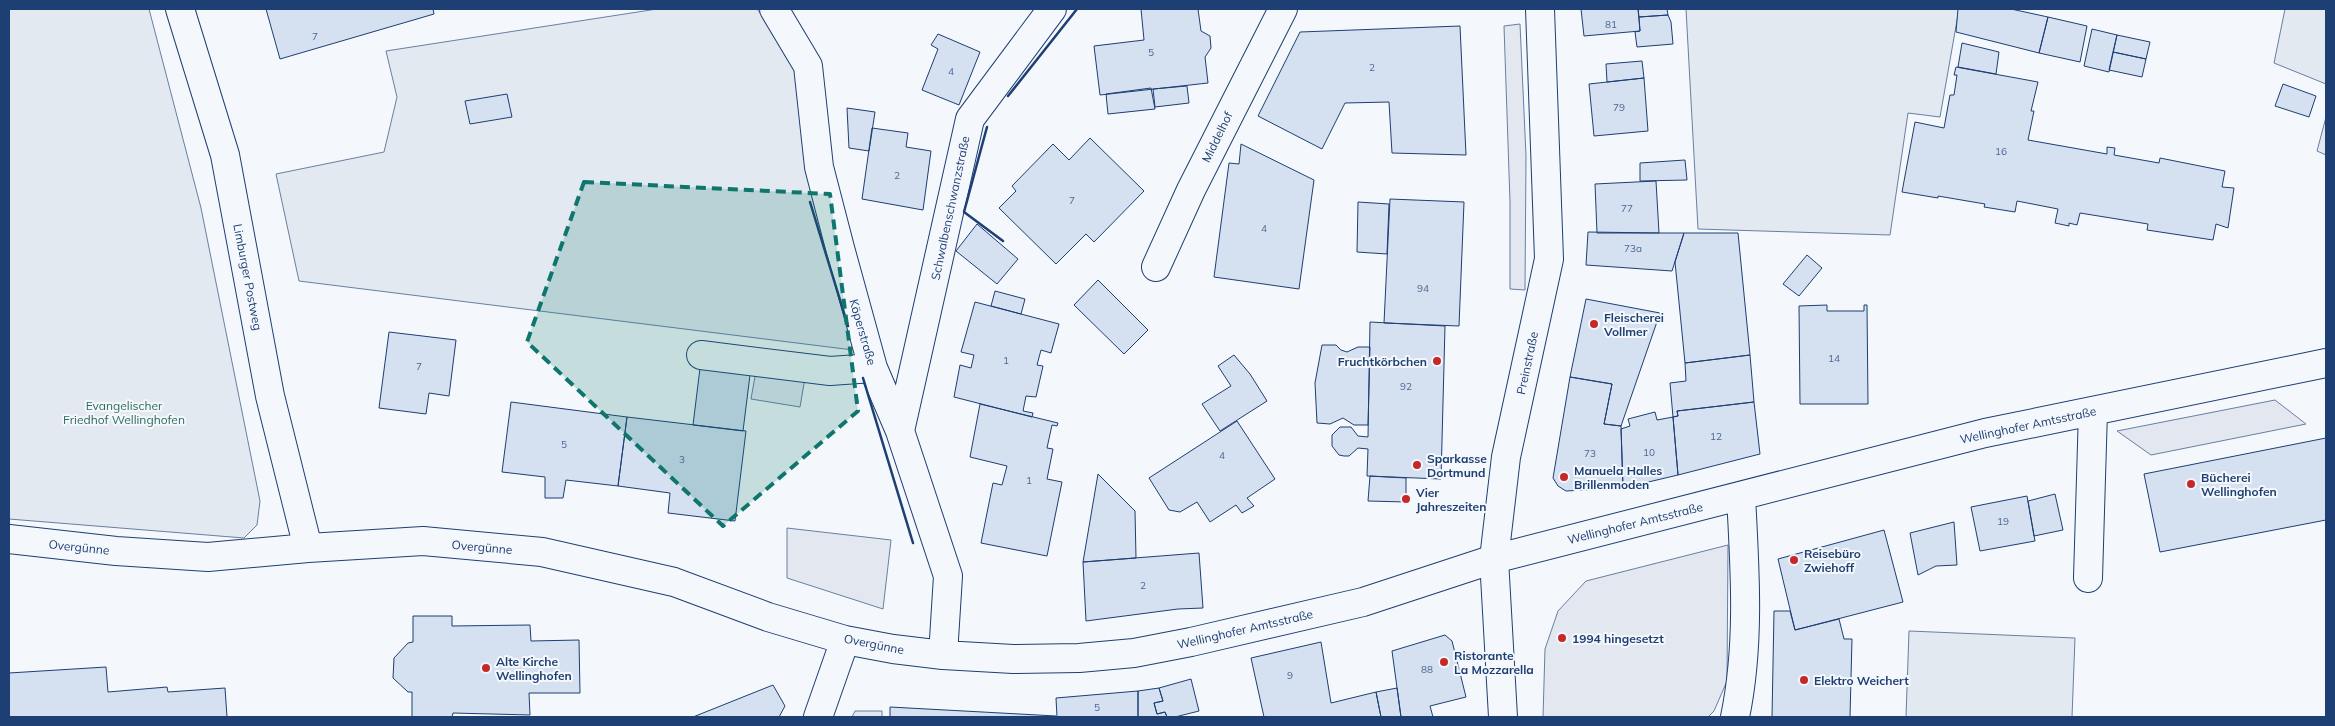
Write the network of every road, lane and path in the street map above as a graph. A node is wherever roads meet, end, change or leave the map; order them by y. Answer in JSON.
{"nodes":[{"id":1,"x":180,"y":9,"type":"edge"},
{"id":2,"x":774,"y":9,"type":"edge"},
{"id":3,"x":1052,"y":9,"type":"edge"},
{"id":4,"x":1282,"y":9,"type":"edge"},
{"id":5,"x":1540,"y":9,"type":"edge"},
{"id":6,"x":1156,"y":267,"type":"dead end"},
{"id":7,"x":701,"y":355,"type":"dead end"},
{"id":8,"x":2326,"y":363,"type":"edge"},
{"id":9,"x":874,"y":368,"type":"junction"},
{"id":10,"x":2093,"y":411,"type":"junction"},
{"id":11,"x":900,"y":431,"type":"junction"},
{"id":12,"x":1742,"y":496,"type":"junction"},
{"id":13,"x":9,"y":539,"type":"edge"},
{"id":14,"x":308,"y":548,"type":"junction"},
{"id":15,"x":1494,"y":559,"type":"junction"},
{"id":16,"x":2088,"y":578,"type":"dead end"},
{"id":17,"x":845,"y":640,"type":"junction"},
{"id":18,"x":943,"y":655,"type":"junction"},
{"id":19,"x":818,"y":717,"type":"edge"},
{"id":20,"x":1503,"y":717,"type":"edge"},
{"id":21,"x":1735,"y":717,"type":"edge"}],
"edges":[{"from":1,"to":14,"type":"street","name":"Limburger Postweg"},
{"from":2,"to":9,"type":"street","name":"Köperstraße"},
{"from":3,"to":11,"type":"street","name":"Schwalbenschwanzstraße"},
{"from":4,"to":6,"type":"street","name":"Middelhof"},
{"from":5,"to":15,"type":"street","name":"Preinstraße"},
{"from":7,"to":9,"type":"street"},
{"from":8,"to":10,"type":"street","name":"Wellinghofer Amtsstraße"},
{"from":9,"to":11,"type":"street","name":"Köperstraße"},
{"from":10,"to":12,"type":"street","name":"Wellinghofer Amtsstraße"},
{"from":10,"to":16,"type":"street"},
{"from":11,"to":18,"type":"street","name":"Köperstraße"},
{"from":12,"to":15,"type":"street","name":"Wellinghofer Amtsstraße"},
{"from":12,"to":21,"type":"street"},
{"from":13,"to":14,"type":"street","name":"Overgünne"},
{"from":14,"to":17,"type":"street","name":"Overgünne"},
{"from":15,"to":18,"type":"street","name":"Wellinghofer Amtsstraße"},
{"from":15,"to":20,"type":"street","name":"Preinstraße"},
{"from":17,"to":18,"type":"street","name":"Overgünne"},
{"from":17,"to":19,"type":"street"}]}
